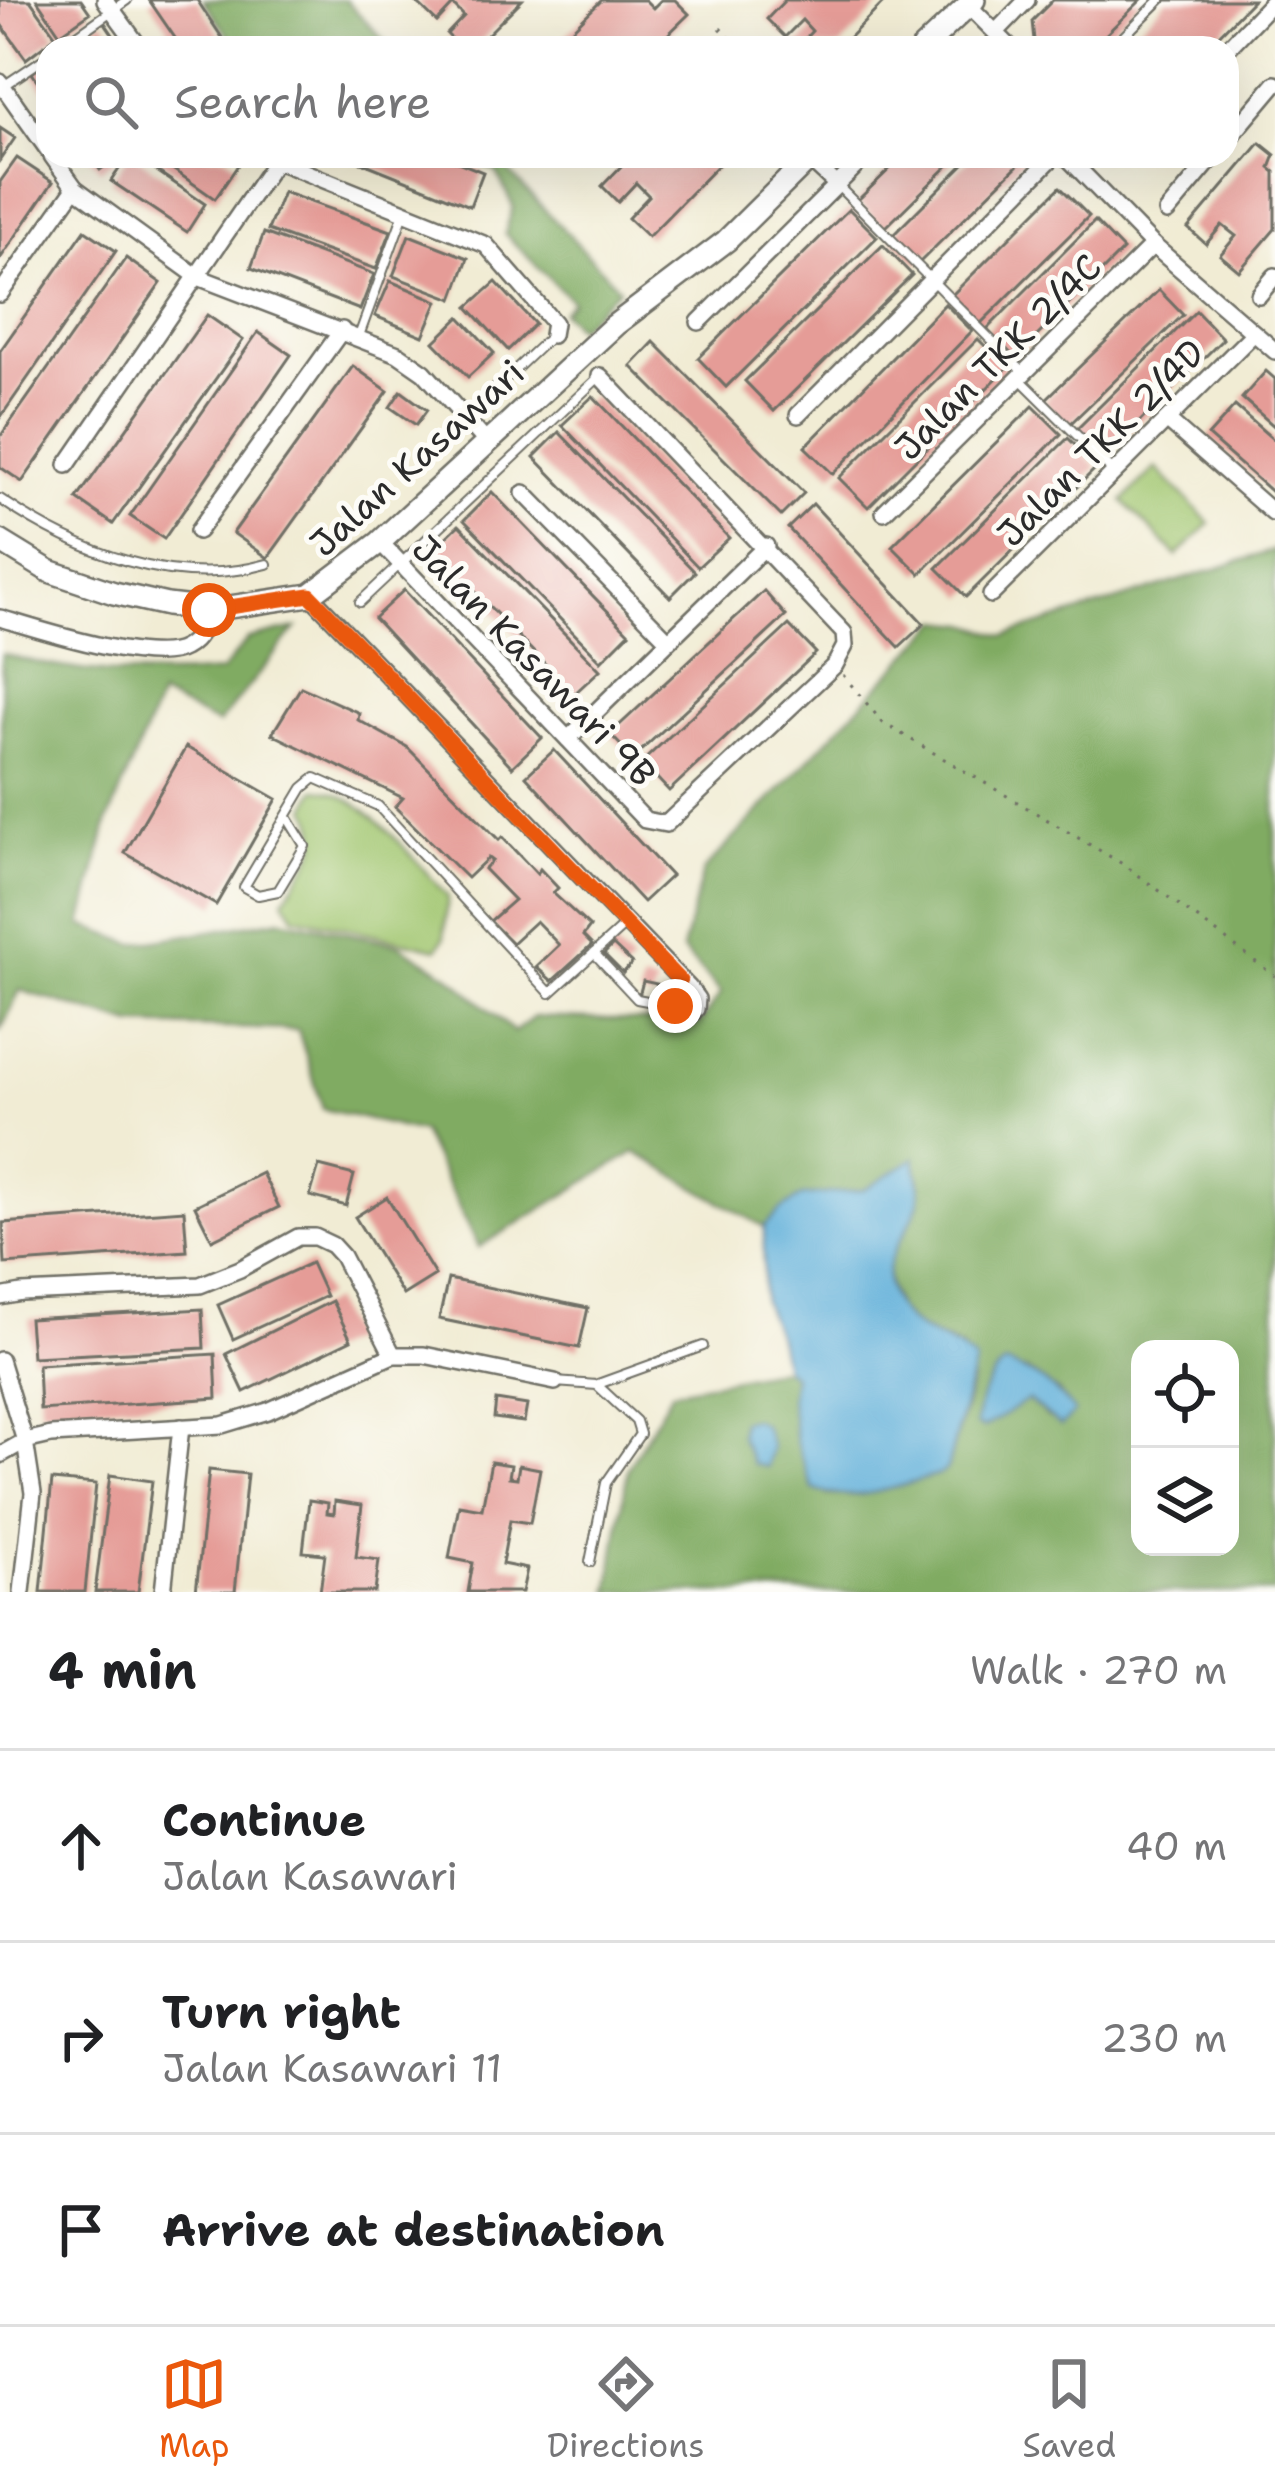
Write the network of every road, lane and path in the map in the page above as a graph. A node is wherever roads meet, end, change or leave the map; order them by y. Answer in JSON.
{"nodes":[{"id":1,"x":127,"y":0,"type":"edge"},
{"id":2,"x":1027,"y":0,"type":"edge"},
{"id":3,"x":1160,"y":0,"type":"edge"},
{"id":4,"x":1274,"y":0,"type":"edge"},
{"id":5,"x":971,"y":2,"type":"edge"},
{"id":6,"x":109,"y":6,"type":"edge"},
{"id":7,"x":720,"y":28,"type":"dead end"},
{"id":8,"x":996,"y":32,"type":"junction"},
{"id":9,"x":73,"y":36,"type":"edge"},
{"id":10,"x":131,"y":36,"type":"edge"},
{"id":11,"x":728,"y":36,"type":"edge"},
{"id":12,"x":936,"y":36,"type":"edge"},
{"id":13,"x":1000,"y":36,"type":"edge"},
{"id":14,"x":1124,"y":36,"type":"edge"},
{"id":15,"x":1239,"y":36,"type":"edge"},
{"id":16,"x":36,"y":63,"type":"edge"},
{"id":17,"x":2,"y":84,"type":"edge"},
{"id":18,"x":1275,"y":84,"type":"edge"},
{"id":19,"x":1239,"y":127,"type":"edge"},
{"id":20,"x":36,"y":133,"type":"edge"},
{"id":21,"x":61,"y":168,"type":"edge"},
{"id":22,"x":266,"y":168,"type":"edge"},
{"id":23,"x":296,"y":168,"type":"edge"},
{"id":24,"x":800,"y":168,"type":"edge"},
{"id":25,"x":821,"y":168,"type":"edge"},
{"id":26,"x":854,"y":168,"type":"edge"},
{"id":27,"x":1042,"y":168,"type":"edge"},
{"id":28,"x":1078,"y":168,"type":"edge"},
{"id":29,"x":1204,"y":168,"type":"edge"},
{"id":30,"x":837,"y":185,"type":"junction"},
{"id":31,"x":75,"y":188,"type":"junction"},
{"id":32,"x":1166,"y":212,"type":"dead end"},
{"id":33,"x":404,"y":213,"type":"junction"},
{"id":34,"x":1153,"y":245,"type":"junction"},
{"id":35,"x":198,"y":277,"type":"junction"},
{"id":36,"x":1275,"y":277,"type":"edge"},
{"id":37,"x":931,"y":279,"type":"junction"},
{"id":38,"x":0,"y":295,"type":"edge"},
{"id":39,"x":1259,"y":295,"type":"dead end"},
{"id":40,"x":699,"y":322,"type":"dead end"},
{"id":41,"x":342,"y":330,"type":"junction"},
{"id":42,"x":1254,"y":333,"type":"junction"},
{"id":43,"x":552,"y":334,"type":"joint"},
{"id":44,"x":359,"y":336,"type":"junction"},
{"id":45,"x":1275,"y":351,"type":"edge"},
{"id":46,"x":600,"y":376,"type":"joint"},
{"id":47,"x":1022,"y":376,"type":"junction"},
{"id":48,"x":798,"y":415,"type":"dead end"},
{"id":49,"x":465,"y":417,"type":"junction"},
{"id":50,"x":1168,"y":421,"type":"junction"},
{"id":51,"x":488,"y":444,"type":"junction"},
{"id":52,"x":67,"y":465,"type":"dead end"},
{"id":53,"x":1113,"y":471,"type":"junction"},
{"id":54,"x":524,"y":493,"type":"dead end"},
{"id":55,"x":0,"y":499,"type":"edge"},
{"id":56,"x":884,"y":512,"type":"dead end"},
{"id":57,"x":1273,"y":513,"type":"edge"},
{"id":58,"x":198,"y":531,"type":"dead end"},
{"id":59,"x":0,"y":541,"type":"edge"},
{"id":60,"x":380,"y":542,"type":"junction"},
{"id":61,"x":766,"y":546,"type":"junction"},
{"id":62,"x":267,"y":564,"type":"dead end"},
{"id":63,"x":401,"y":564,"type":"junction"},
{"id":64,"x":310,"y":595,"type":"junction"},
{"id":65,"x":991,"y":595,"type":"dead end"},
{"id":66,"x":360,"y":602,"type":"dead end"},
{"id":67,"x":209,"y":610,"type":"junction"},
{"id":68,"x":0,"y":618,"type":"edge"},
{"id":69,"x":668,"y":640,"type":"junction"},
{"id":70,"x":835,"y":665,"type":"junction"},
{"id":71,"x":568,"y":739,"type":"junction"},
{"id":72,"x":287,"y":818,"type":"junction"},
{"id":73,"x":626,"y":924,"type":"junction"},
{"id":74,"x":594,"y":953,"type":"junction"},
{"id":75,"x":1275,"y":976,"type":"edge"},
{"id":76,"x":675,"y":1006,"type":"joint"},
{"id":77,"x":0,"y":1298,"type":"edge"},
{"id":78,"x":703,"y":1346,"type":"dead end"},
{"id":79,"x":393,"y":1355,"type":"junction"},
{"id":80,"x":0,"y":1360,"type":"edge"},
{"id":81,"x":555,"y":1382,"type":"joint"},
{"id":82,"x":597,"y":1385,"type":"junction"},
{"id":83,"x":181,"y":1426,"type":"junction"},
{"id":84,"x":25,"y":1441,"type":"junction"},
{"id":85,"x":0,"y":1455,"type":"edge"},
{"id":86,"x":590,"y":1562,"type":"dead end"},
{"id":87,"x":22,"y":1592,"type":"edge"},
{"id":88,"x":164,"y":1592,"type":"edge"}],
"edges":[{"from":1,"to":6,"type":"lane"},
{"from":2,"to":8,"type":"street"},
{"from":3,"to":14,"type":"lane"},
{"from":4,"to":15,"type":"street"},
{"from":5,"to":8,"type":"street"},
{"from":5,"to":12,"type":"street"},
{"from":6,"to":9,"type":"lane"},
{"from":6,"to":10,"type":"street"},
{"from":7,"to":11,"type":"path"},
{"from":8,"to":13,"type":"street"},
{"from":16,"to":17,"type":"lane"},
{"from":17,"to":20,"type":"street"},
{"from":18,"to":19,"type":"street"},
{"from":21,"to":31,"type":"street"},
{"from":22,"to":35,"type":"street"},
{"from":23,"to":33,"type":"street"},
{"from":24,"to":51,"type":"street","name":"Jalan Kasawari"},
{"from":25,"to":30,"type":"street"},
{"from":26,"to":30,"type":"street"},
{"from":27,"to":37,"type":"street"},
{"from":28,"to":34,"type":"street"},
{"from":29,"to":32,"type":"street"},
{"from":30,"to":37,"type":"lane"},
{"from":30,"to":40,"type":"street"},
{"from":31,"to":35,"type":"street"},
{"from":31,"to":38,"type":"street"},
{"from":33,"to":43,"type":"street"},
{"from":33,"to":44,"type":"lane"},
{"from":34,"to":42,"type":"street"},
{"from":34,"to":47,"type":"street","name":"Jalan TKK 2/4C"},
{"from":35,"to":41,"type":"street"},
{"from":35,"to":52,"type":"street"},
{"from":36,"to":39,"type":"street"},
{"from":37,"to":47,"type":"lane"},
{"from":37,"to":48,"type":"street"},
{"from":41,"to":44,"type":"street"},
{"from":41,"to":58,"type":"street"},
{"from":42,"to":45,"type":"street"},
{"from":42,"to":50,"type":"street","name":"Jalan TKK 2/4D"},
{"from":43,"to":49,"type":"lane"},
{"from":44,"to":49,"type":"street"},
{"from":46,"to":61,"type":"street"},
{"from":46,"to":63,"type":"lane"},
{"from":47,"to":53,"type":"lane"},
{"from":47,"to":56,"type":"street","name":"Jalan TKK 2/4C"},
{"from":49,"to":51,"type":"street"},
{"from":50,"to":53,"type":"street","name":"Jalan TKK 2/4D"},
{"from":50,"to":57,"type":"street"},
{"from":51,"to":60,"type":"street","name":"Jalan Kasawari"},
{"from":53,"to":65,"type":"street","name":"Jalan TKK 2/4D"},
{"from":54,"to":69,"type":"street"},
{"from":55,"to":62,"type":"lane"},
{"from":59,"to":67,"type":"street","name":"Jalan Kasawari"},
{"from":60,"to":63,"type":"street","name":"Jalan Kasawari 9B"},
{"from":60,"to":64,"type":"street","name":"Jalan Kasawari"},
{"from":61,"to":69,"type":"street"},
{"from":61,"to":70,"type":"street"},
{"from":63,"to":66,"type":"lane"},
{"from":63,"to":71,"type":"street","name":"Jalan Kasawari 9B"},
{"from":64,"to":67,"type":"street","name":"Jalan Kasawari"},
{"from":64,"to":73,"type":"street"},
{"from":67,"to":68,"type":"street"},
{"from":69,"to":71,"type":"street"},
{"from":70,"to":71,"type":"street","name":"Jalan Kasawari 9B"},
{"from":70,"to":75,"type":"path"},
{"from":72,"to":72,"type":"lane"},
{"from":72,"to":74,"type":"lane"},
{"from":73,"to":74,"type":"lane"},
{"from":73,"to":76,"type":"street"},
{"from":74,"to":76,"type":"lane"},
{"from":77,"to":79,"type":"street"},
{"from":78,"to":82,"type":"lane"},
{"from":79,"to":81,"type":"street"},
{"from":79,"to":83,"type":"street"},
{"from":80,"to":84,"type":"street"},
{"from":81,"to":82,"type":"lane"},
{"from":82,"to":86,"type":"lane"},
{"from":83,"to":84,"type":"street"},
{"from":83,"to":88,"type":"street"},
{"from":84,"to":85,"type":"street"},
{"from":84,"to":87,"type":"street"}]}
